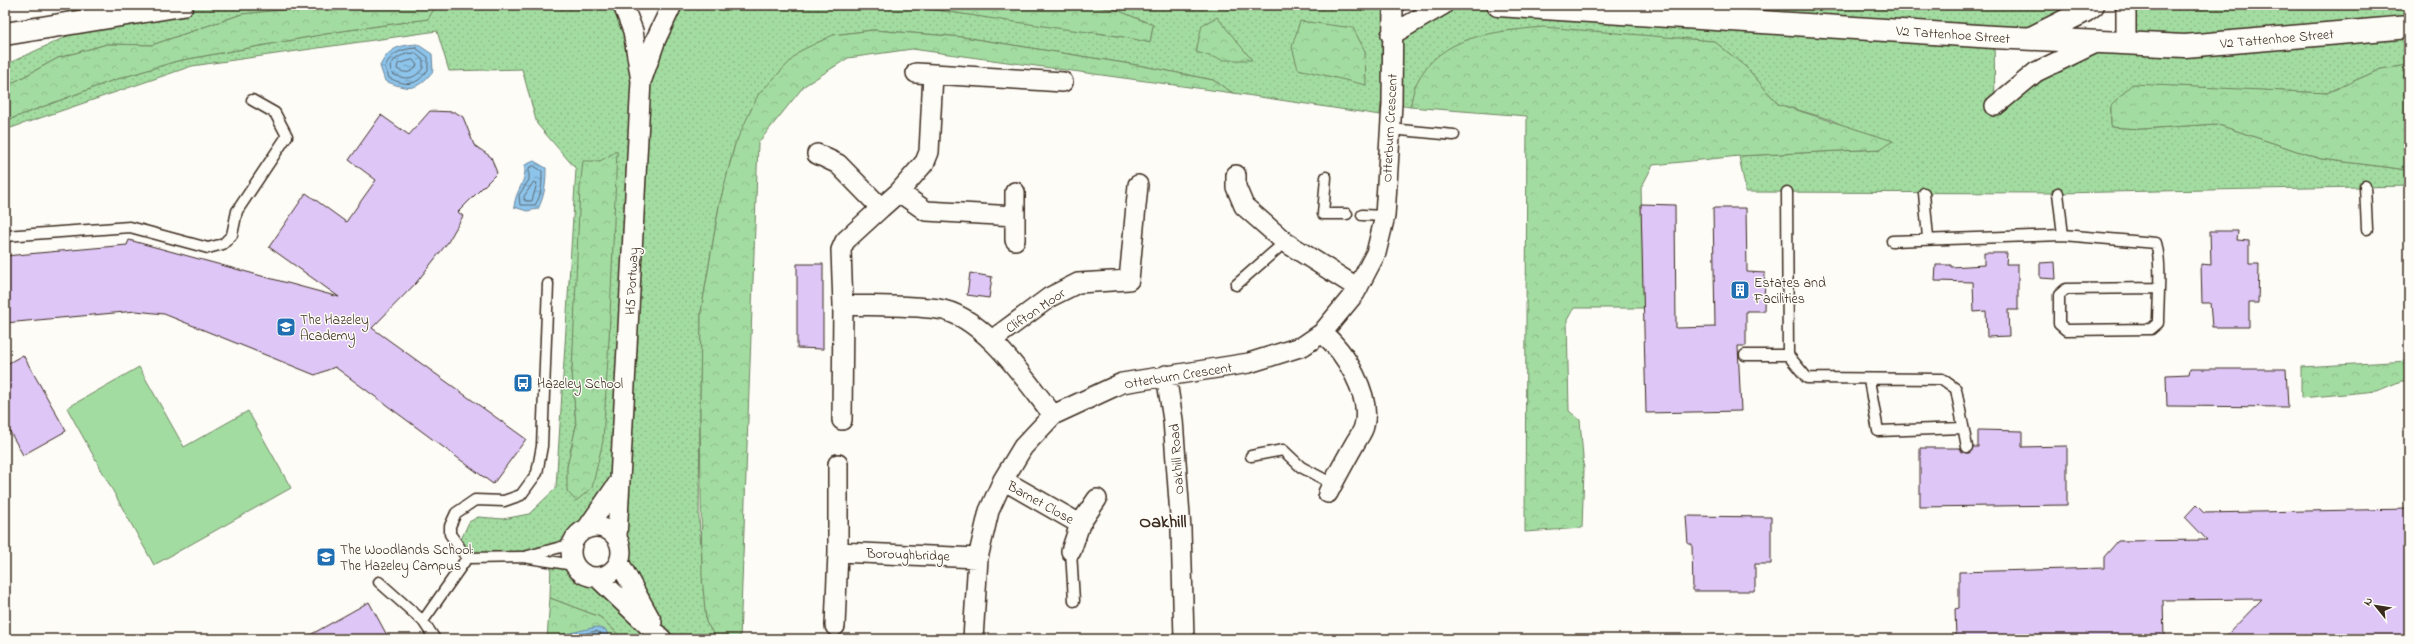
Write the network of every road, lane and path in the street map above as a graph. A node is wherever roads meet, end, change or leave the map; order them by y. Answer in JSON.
{"nodes":[{"id":1,"x":623,"y":5,"type":"edge"},
{"id":2,"x":672,"y":5,"type":"edge"},
{"id":3,"x":1393,"y":5,"type":"edge"},
{"id":4,"x":1443,"y":5,"type":"edge"},
{"id":5,"x":1498,"y":5,"type":"edge"},
{"id":6,"x":2093,"y":5,"type":"edge"},
{"id":7,"x":2126,"y":5,"type":"edge"},
{"id":8,"x":176,"y":6,"type":"edge"},
{"id":9,"x":5,"y":19,"type":"edge"},
{"id":10,"x":2409,"y":27,"type":"edge"},
{"id":11,"x":5,"y":34,"type":"edge"},
{"id":12,"x":1391,"y":35,"type":"junction"},
{"id":13,"x":2029,"y":39,"type":"junction"},
{"id":14,"x":2098,"y":42,"type":"junction"},
{"id":15,"x":2126,"y":42,"type":"junction"},
{"id":16,"x":1063,"y":82,"type":"dead end"},
{"id":17,"x":641,"y":87,"type":"junction"},
{"id":18,"x":252,"y":100,"type":"dead end"},
{"id":19,"x":1995,"y":106,"type":"dead end"},
{"id":20,"x":1390,"y":130,"type":"junction"},
{"id":21,"x":1454,"y":135,"type":"dead end"},
{"id":22,"x":817,"y":154,"type":"dead end"},
{"id":23,"x":1236,"y":175,"type":"dead end"},
{"id":24,"x":1326,"y":177,"type":"dead end"},
{"id":25,"x":1138,"y":185,"type":"dead end"},
{"id":26,"x":2365,"y":186,"type":"dead end"},
{"id":27,"x":899,"y":192,"type":"junction"},
{"id":28,"x":1015,"y":192,"type":"dead end"},
{"id":29,"x":1786,"y":192,"type":"dead end"},
{"id":30,"x":1924,"y":193,"type":"dead end"},
{"id":31,"x":2058,"y":193,"type":"dead end"},
{"id":32,"x":881,"y":208,"type":"junction"},
{"id":33,"x":1347,"y":214,"type":"dead end"},
{"id":34,"x":1362,"y":215,"type":"dead end"},
{"id":35,"x":1015,"y":216,"type":"junction"},
{"id":36,"x":1385,"y":216,"type":"junction"},
{"id":37,"x":2367,"y":229,"type":"dead end"},
{"id":38,"x":2063,"y":235,"type":"junction"},
{"id":39,"x":5,"y":236,"type":"edge"},
{"id":40,"x":1928,"y":238,"type":"junction"},
{"id":41,"x":1015,"y":240,"type":"dead end"},
{"id":42,"x":1892,"y":241,"type":"dead end"},
{"id":43,"x":1285,"y":242,"type":"junction"},
{"id":44,"x":548,"y":284,"type":"dead end"},
{"id":45,"x":1236,"y":285,"type":"dead end"},
{"id":46,"x":1358,"y":288,"type":"junction"},
{"id":47,"x":2158,"y":288,"type":"junction"},
{"id":48,"x":843,"y":305,"type":"junction"},
{"id":49,"x":1322,"y":333,"type":"junction"},
{"id":50,"x":992,"y":340,"type":"junction"},
{"id":51,"x":1788,"y":355,"type":"junction"},
{"id":52,"x":1745,"y":356,"type":"dead end"},
{"id":53,"x":1166,"y":375,"type":"junction"},
{"id":54,"x":1869,"y":380,"type":"junction"},
{"id":55,"x":1053,"y":415,"type":"junction"},
{"id":56,"x":842,"y":420,"type":"dead end"},
{"id":57,"x":1963,"y":428,"type":"junction"},
{"id":58,"x":1967,"y":447,"type":"dead end"},
{"id":59,"x":1250,"y":456,"type":"dead end"},
{"id":60,"x":838,"y":464,"type":"dead end"},
{"id":61,"x":1003,"y":480,"type":"junction"},
{"id":62,"x":619,"y":481,"type":"junction"},
{"id":63,"x":1330,"y":488,"type":"joint"},
{"id":64,"x":1097,"y":499,"type":"dead end"},
{"id":65,"x":1080,"y":524,"type":"junction"},
{"id":66,"x":588,"y":527,"type":"junction"},
{"id":67,"x":617,"y":537,"type":"junction"},
{"id":68,"x":572,"y":544,"type":"junction"},
{"id":69,"x":1071,"y":551,"type":"joint"},
{"id":70,"x":838,"y":552,"type":"junction"},
{"id":71,"x":523,"y":557,"type":"junction"},
{"id":72,"x":467,"y":558,"type":"junction"},
{"id":73,"x":978,"y":558,"type":"junction"},
{"id":74,"x":619,"y":562,"type":"junction"},
{"id":75,"x":574,"y":564,"type":"junction"},
{"id":76,"x":597,"y":577,"type":"junction"},
{"id":77,"x":379,"y":582,"type":"dead end"},
{"id":78,"x":1074,"y":601,"type":"dead end"},
{"id":79,"x":423,"y":621,"type":"junction"},
{"id":80,"x":835,"y":626,"type":"dead end"},
{"id":81,"x":661,"y":638,"type":"edge"},
{"id":82,"x":435,"y":639,"type":"edge"},
{"id":83,"x":973,"y":639,"type":"edge"},
{"id":84,"x":1184,"y":639,"type":"edge"}],
"edges":[{"from":1,"to":17,"type":"street","name":"H5 Portway"},
{"from":2,"to":17,"type":"street","name":"H5 Portway"},
{"from":3,"to":12,"type":"street","name":"Otterburn Crescent"},
{"from":4,"to":12,"type":"street"},
{"from":5,"to":13,"type":"street","name":"V2 Tattenhoe Street"},
{"from":6,"to":13,"type":"street"},
{"from":7,"to":15,"type":"street"},
{"from":8,"to":9,"type":"street"},
{"from":8,"to":11,"type":"street"},
{"from":10,"to":15,"type":"street","name":"V2 Tattenhoe Street"},
{"from":12,"to":20,"type":"street","name":"Otterburn Crescent"},
{"from":13,"to":14,"type":"street","name":"V2 Tattenhoe Street"},
{"from":14,"to":15,"type":"street","name":"V2 Tattenhoe Street"},
{"from":14,"to":19,"type":"street"},
{"from":16,"to":27,"type":"street"},
{"from":17,"to":62,"type":"street","name":"H5 Portway"},
{"from":18,"to":39,"type":"lane"},
{"from":20,"to":21,"type":"lane"},
{"from":20,"to":36,"type":"street","name":"Otterburn Crescent"},
{"from":22,"to":32,"type":"street"},
{"from":23,"to":43,"type":"street"},
{"from":24,"to":33,"type":"lane"},
{"from":25,"to":50,"type":"street","name":"Clifton Moor"},
{"from":26,"to":37,"type":"lane"},
{"from":27,"to":32,"type":"street"},
{"from":27,"to":35,"type":"street"},
{"from":28,"to":35,"type":"street"},
{"from":29,"to":51,"type":"lane"},
{"from":30,"to":40,"type":"lane"},
{"from":31,"to":38,"type":"lane"},
{"from":32,"to":48,"type":"street"},
{"from":34,"to":36,"type":"lane"},
{"from":35,"to":41,"type":"street"},
{"from":36,"to":46,"type":"street","name":"Otterburn Crescent"},
{"from":38,"to":40,"type":"lane"},
{"from":38,"to":47,"type":"lane"},
{"from":40,"to":42,"type":"lane"},
{"from":43,"to":45,"type":"lane"},
{"from":43,"to":46,"type":"street"},
{"from":44,"to":72,"type":"lane"},
{"from":46,"to":49,"type":"street","name":"Otterburn Crescent"},
{"from":47,"to":47,"type":"lane"},
{"from":48,"to":50,"type":"street","name":"Clifton Moor"},
{"from":48,"to":56,"type":"street"},
{"from":49,"to":53,"type":"street","name":"Otterburn Crescent"},
{"from":49,"to":63,"type":"street"},
{"from":50,"to":55,"type":"street","name":"Clifton Moor"},
{"from":51,"to":52,"type":"lane"},
{"from":51,"to":54,"type":"lane"},
{"from":53,"to":55,"type":"street","name":"Otterburn Crescent"},
{"from":53,"to":84,"type":"street","name":"Oakhill Road"},
{"from":54,"to":57,"type":"lane"},
{"from":54,"to":57,"type":"lane"},
{"from":55,"to":61,"type":"street","name":"Otterburn Crescent"},
{"from":57,"to":58,"type":"lane"},
{"from":59,"to":63,"type":"lane"},
{"from":60,"to":70,"type":"street"},
{"from":61,"to":65,"type":"street","name":"Barnet Close"},
{"from":61,"to":73,"type":"street","name":"Otterburn Crescent"},
{"from":62,"to":66,"type":"street"},
{"from":62,"to":67,"type":"street","name":"H5 Portway"},
{"from":64,"to":65,"type":"street","name":"Barnet Close"},
{"from":65,"to":69,"type":"street","name":"Barnet Close"},
{"from":66,"to":67,"type":"street"},
{"from":66,"to":68,"type":"street"},
{"from":67,"to":74,"type":"street"},
{"from":68,"to":71,"type":"lane"},
{"from":68,"to":75,"type":"street"},
{"from":69,"to":78,"type":"lane"},
{"from":70,"to":73,"type":"street","name":"Boroughbridge"},
{"from":70,"to":80,"type":"street"},
{"from":71,"to":72,"type":"lane"},
{"from":71,"to":75,"type":"lane"},
{"from":72,"to":79,"type":"lane"},
{"from":73,"to":83,"type":"street","name":"Otterburn Crescent"},
{"from":74,"to":76,"type":"street"},
{"from":74,"to":81,"type":"street"},
{"from":75,"to":76,"type":"street"},
{"from":76,"to":81,"type":"street"},
{"from":77,"to":79,"type":"lane"},
{"from":79,"to":82,"type":"lane"}]}
